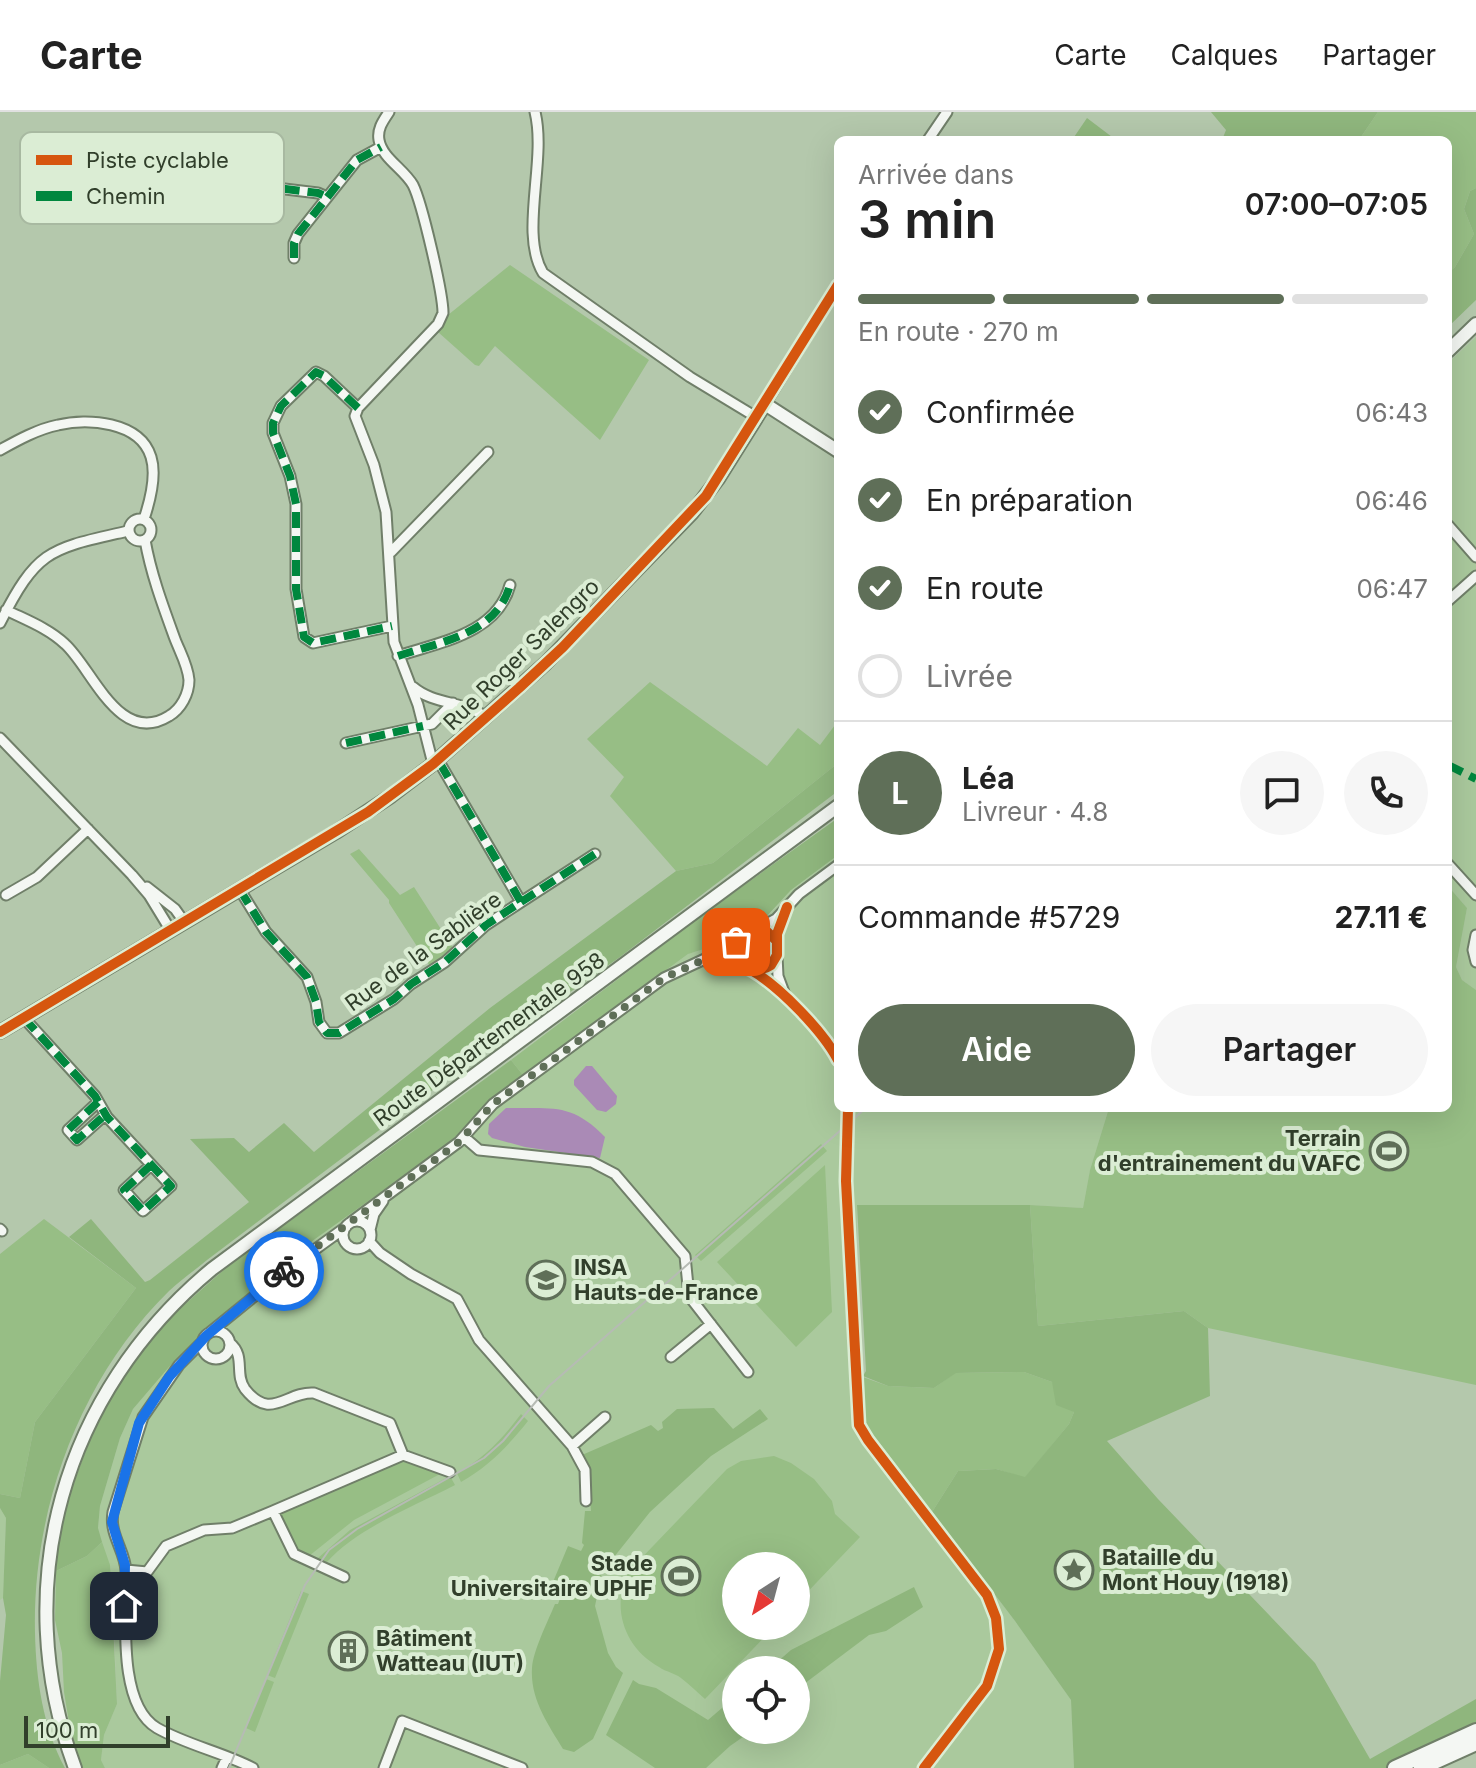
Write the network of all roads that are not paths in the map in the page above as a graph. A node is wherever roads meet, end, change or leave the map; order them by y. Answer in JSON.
{"nodes":[{"id":1,"x":389,"y":112,"type":"edge"},
{"id":2,"x":535,"y":112,"type":"edge"},
{"id":3,"x":947,"y":112,"type":"edge"},
{"id":4,"x":931,"y":136,"type":"edge"},
{"id":5,"x":381,"y":147,"type":"junction"},
{"id":6,"x":284,"y":189,"type":"edge"},
{"id":7,"x":327,"y":197,"type":"junction"},
{"id":8,"x":294,"y":258,"type":"dead end"},
{"id":9,"x":834,"y":292,"type":"edge"},
{"id":10,"x":1476,"y":324,"type":"edge"},
{"id":11,"x":1452,"y":347,"type":"edge"},
{"id":12,"x":765,"y":404,"type":"junction"},
{"id":13,"x":358,"y":408,"type":"junction"},
{"id":14,"x":756,"y":417,"type":"junction"},
{"id":15,"x":834,"y":448,"type":"edge"},
{"id":16,"x":0,"y":450,"type":"edge"},
{"id":17,"x":488,"y":452,"type":"dead end"},
{"id":18,"x":144,"y":519,"type":"junction"},
{"id":19,"x":1452,"y":530,"type":"edge"},
{"id":20,"x":128,"y":531,"type":"junction"},
{"id":21,"x":145,"y":540,"type":"junction"},
{"id":22,"x":391,"y":552,"type":"junction"},
{"id":23,"x":1476,"y":557,"type":"edge"},
{"id":24,"x":1476,"y":576,"type":"edge"},
{"id":25,"x":510,"y":585,"type":"dead end"},
{"id":26,"x":1452,"y":597,"type":"edge"},
{"id":27,"x":6,"y":610,"type":"junction"},
{"id":28,"x":0,"y":623,"type":"edge"},
{"id":29,"x":392,"y":626,"type":"junction"},
{"id":30,"x":398,"y":656,"type":"junction"},
{"id":31,"x":410,"y":684,"type":"junction"},
{"id":32,"x":453,"y":703,"type":"junction"},
{"id":33,"x":486,"y":717,"type":"junction"},
{"id":34,"x":423,"y":726,"type":"junction"},
{"id":35,"x":0,"y":738,"type":"edge"},
{"id":36,"x":346,"y":743,"type":"dead end"},
{"id":37,"x":435,"y":762,"type":"junction"},
{"id":38,"x":834,"y":809,"type":"edge"},
{"id":39,"x":88,"y":829,"type":"junction"},
{"id":40,"x":595,"y":854,"type":"dead end"},
{"id":41,"x":834,"y":868,"type":"edge"},
{"id":42,"x":1452,"y":868,"type":"edge"},
{"id":43,"x":132,"y":875,"type":"junction"},
{"id":44,"x":240,"y":890,"type":"junction"},
{"id":45,"x":6,"y":895,"type":"dead end"},
{"id":46,"x":1476,"y":895,"type":"edge"},
{"id":47,"x":521,"y":902,"type":"junction"},
{"id":48,"x":787,"y":907,"type":"junction"},
{"id":49,"x":185,"y":923,"type":"junction"},
{"id":50,"x":759,"y":928,"type":"junction"},
{"id":51,"x":171,"y":931,"type":"junction"},
{"id":52,"x":1476,"y":935,"type":"edge"},
{"id":53,"x":737,"y":939,"type":"junction"},
{"id":54,"x":776,"y":940,"type":"junction"},
{"id":55,"x":777,"y":955,"type":"junction"},
{"id":56,"x":694,"y":962,"type":"junction"},
{"id":57,"x":1476,"y":962,"type":"edge"},
{"id":58,"x":746,"y":968,"type":"junction"},
{"id":59,"x":789,"y":1002,"type":"junction"},
{"id":60,"x":24,"y":1018,"type":"junction"},
{"id":61,"x":0,"y":1032,"type":"edge"},
{"id":62,"x":834,"y":1054,"type":"edge"},
{"id":63,"x":98,"y":1102,"type":"junction"},
{"id":64,"x":848,"y":1112,"type":"edge"},
{"id":65,"x":105,"y":1115,"type":"junction"},
{"id":66,"x":464,"y":1137,"type":"junction"},
{"id":67,"x":151,"y":1165,"type":"junction"},
{"id":68,"x":387,"y":1195,"type":"junction"},
{"id":69,"x":349,"y":1224,"type":"junction"},
{"id":70,"x":370,"y":1236,"type":"junction"},
{"id":71,"x":348,"y":1245,"type":"junction"},
{"id":72,"x":318,"y":1247,"type":"junction"},
{"id":73,"x":240,"y":1306,"type":"junction"},
{"id":74,"x":711,"y":1324,"type":"junction"},
{"id":75,"x":206,"y":1337,"type":"junction"},
{"id":76,"x":229,"y":1341,"type":"junction"},
{"id":77,"x":671,"y":1357,"type":"dead end"},
{"id":78,"x":211,"y":1358,"type":"junction"},
{"id":79,"x":174,"y":1371,"type":"junction"},
{"id":80,"x":748,"y":1372,"type":"dead end"},
{"id":81,"x":605,"y":1417,"type":"dead end"},
{"id":82,"x":572,"y":1446,"type":"junction"},
{"id":83,"x":403,"y":1455,"type":"junction"},
{"id":84,"x":450,"y":1472,"type":"dead end"},
{"id":85,"x":586,"y":1501,"type":"dead end"},
{"id":86,"x":273,"y":1511,"type":"junction"},
{"id":87,"x":126,"y":1570,"type":"junction"},
{"id":88,"x":344,"y":1577,"type":"dead end"},
{"id":89,"x":1476,"y":1731,"type":"edge"},
{"id":90,"x":1476,"y":1743,"type":"edge"},
{"id":91,"x":227,"y":1757,"type":"junction"},
{"id":92,"x":249,"y":1767,"type":"edge"},
{"id":93,"x":75,"y":1768,"type":"edge"},
{"id":94,"x":222,"y":1768,"type":"edge"},
{"id":95,"x":384,"y":1768,"type":"edge"},
{"id":96,"x":522,"y":1768,"type":"edge"},
{"id":97,"x":924,"y":1768,"type":"edge"},
{"id":98,"x":1395,"y":1768,"type":"edge"},
{"id":99,"x":1421,"y":1768,"type":"edge"}],
"edges":[{"from":1,"to":5,"type":"street"},
{"from":2,"to":14,"type":"street"},
{"from":3,"to":4,"type":"street"},
{"from":5,"to":7,"type":"street"},
{"from":5,"to":13,"type":"street"},
{"from":6,"to":7,"type":"street"},
{"from":7,"to":8,"type":"street"},
{"from":9,"to":12,"type":"street","name":"Rue Roger Salengro"},
{"from":10,"to":11,"type":"main road"},
{"from":12,"to":14,"type":"main road","name":"Rue Roger Salengro"},
{"from":12,"to":15,"type":"main road"},
{"from":13,"to":22,"type":"street","name":"Rue de la Sablière"},
{"from":13,"to":29,"type":"street"},
{"from":14,"to":33,"type":"main road","name":"Rue Roger Salengro"},
{"from":16,"to":18,"type":"street"},
{"from":17,"to":22,"type":"street"},
{"from":18,"to":20,"type":"street"},
{"from":18,"to":21,"type":"street"},
{"from":19,"to":23,"type":"street"},
{"from":20,"to":21,"type":"street"},
{"from":20,"to":27,"type":"street"},
{"from":21,"to":27,"type":"street"},
{"from":22,"to":29,"type":"street","name":"Rue de la Sablière"},
{"from":24,"to":26,"type":"street"},
{"from":25,"to":30,"type":"street"},
{"from":27,"to":28,"type":"street"},
{"from":29,"to":30,"type":"street","name":"Rue de la Sablière"},
{"from":30,"to":31,"type":"street","name":"Rue de la Sablière"},
{"from":31,"to":32,"type":"street"},
{"from":31,"to":34,"type":"street","name":"Rue de la Sablière"},
{"from":32,"to":33,"type":"street"},
{"from":32,"to":34,"type":"street"},
{"from":33,"to":37,"type":"main road","name":"Rue Roger Salengro"},
{"from":34,"to":36,"type":"street"},
{"from":34,"to":37,"type":"street","name":"Rue de la Sablière"},
{"from":35,"to":39,"type":"street"},
{"from":37,"to":44,"type":"main road","name":"Rue Roger Salengro"},
{"from":37,"to":47,"type":"street","name":"Rue de la Sablière"},
{"from":38,"to":93,"type":"main road","name":"Route Départementale 958"},
{"from":39,"to":43,"type":"street"},
{"from":39,"to":45,"type":"street"},
{"from":40,"to":47,"type":"street","name":"Rue de la Sablière"},
{"from":41,"to":48,"type":"street"},
{"from":42,"to":46,"type":"street"},
{"from":43,"to":49,"type":"street"},
{"from":43,"to":51,"type":"street"},
{"from":44,"to":47,"type":"street","name":"Rue de la Sablière"},
{"from":44,"to":49,"type":"main road","name":"Rue Roger Salengro"},
{"from":48,"to":50,"type":"street"},
{"from":48,"to":54,"type":"street"},
{"from":49,"to":51,"type":"main road","name":"Rue Roger Salengro"},
{"from":50,"to":53,"type":"street"},
{"from":50,"to":54,"type":"street"},
{"from":51,"to":60,"type":"main road","name":"Rue Roger Salengro"},
{"from":52,"to":57,"type":"street"},
{"from":53,"to":56,"type":"street"},
{"from":53,"to":58,"type":"street"},
{"from":54,"to":55,"type":"street"},
{"from":55,"to":58,"type":"street"},
{"from":55,"to":59,"type":"street"},
{"from":56,"to":58,"type":"street"},
{"from":56,"to":66,"type":"street"},
{"from":58,"to":59,"type":"street"},
{"from":59,"to":62,"type":"street"},
{"from":60,"to":61,"type":"main road","name":"Rue Roger Salengro"},
{"from":60,"to":63,"type":"street"},
{"from":63,"to":65,"type":"street"},
{"from":63,"to":65,"type":"street"},
{"from":64,"to":97,"type":"street"},
{"from":65,"to":67,"type":"street"},
{"from":66,"to":68,"type":"street"},
{"from":66,"to":74,"type":"street"},
{"from":67,"to":67,"type":"street"},
{"from":68,"to":69,"type":"street"},
{"from":68,"to":70,"type":"street"},
{"from":69,"to":70,"type":"street"},
{"from":69,"to":71,"type":"street"},
{"from":69,"to":72,"type":"street"},
{"from":70,"to":71,"type":"street"},
{"from":70,"to":82,"type":"street"},
{"from":71,"to":72,"type":"street"},
{"from":72,"to":73,"type":"street"},
{"from":73,"to":75,"type":"street"},
{"from":73,"to":76,"type":"street"},
{"from":74,"to":77,"type":"street"},
{"from":74,"to":80,"type":"street"},
{"from":75,"to":76,"type":"street"},
{"from":75,"to":78,"type":"street"},
{"from":75,"to":79,"type":"street"},
{"from":76,"to":78,"type":"street"},
{"from":76,"to":83,"type":"street"},
{"from":78,"to":79,"type":"street"},
{"from":79,"to":87,"type":"street"},
{"from":81,"to":82,"type":"street"},
{"from":82,"to":85,"type":"street"},
{"from":83,"to":84,"type":"street"},
{"from":83,"to":86,"type":"street"},
{"from":86,"to":87,"type":"street"},
{"from":86,"to":88,"type":"street"},
{"from":87,"to":91,"type":"street"},
{"from":89,"to":98,"type":"main road"},
{"from":90,"to":99,"type":"main road"},
{"from":91,"to":92,"type":"street"},
{"from":91,"to":94,"type":"street"},
{"from":95,"to":96,"type":"street"}]}
